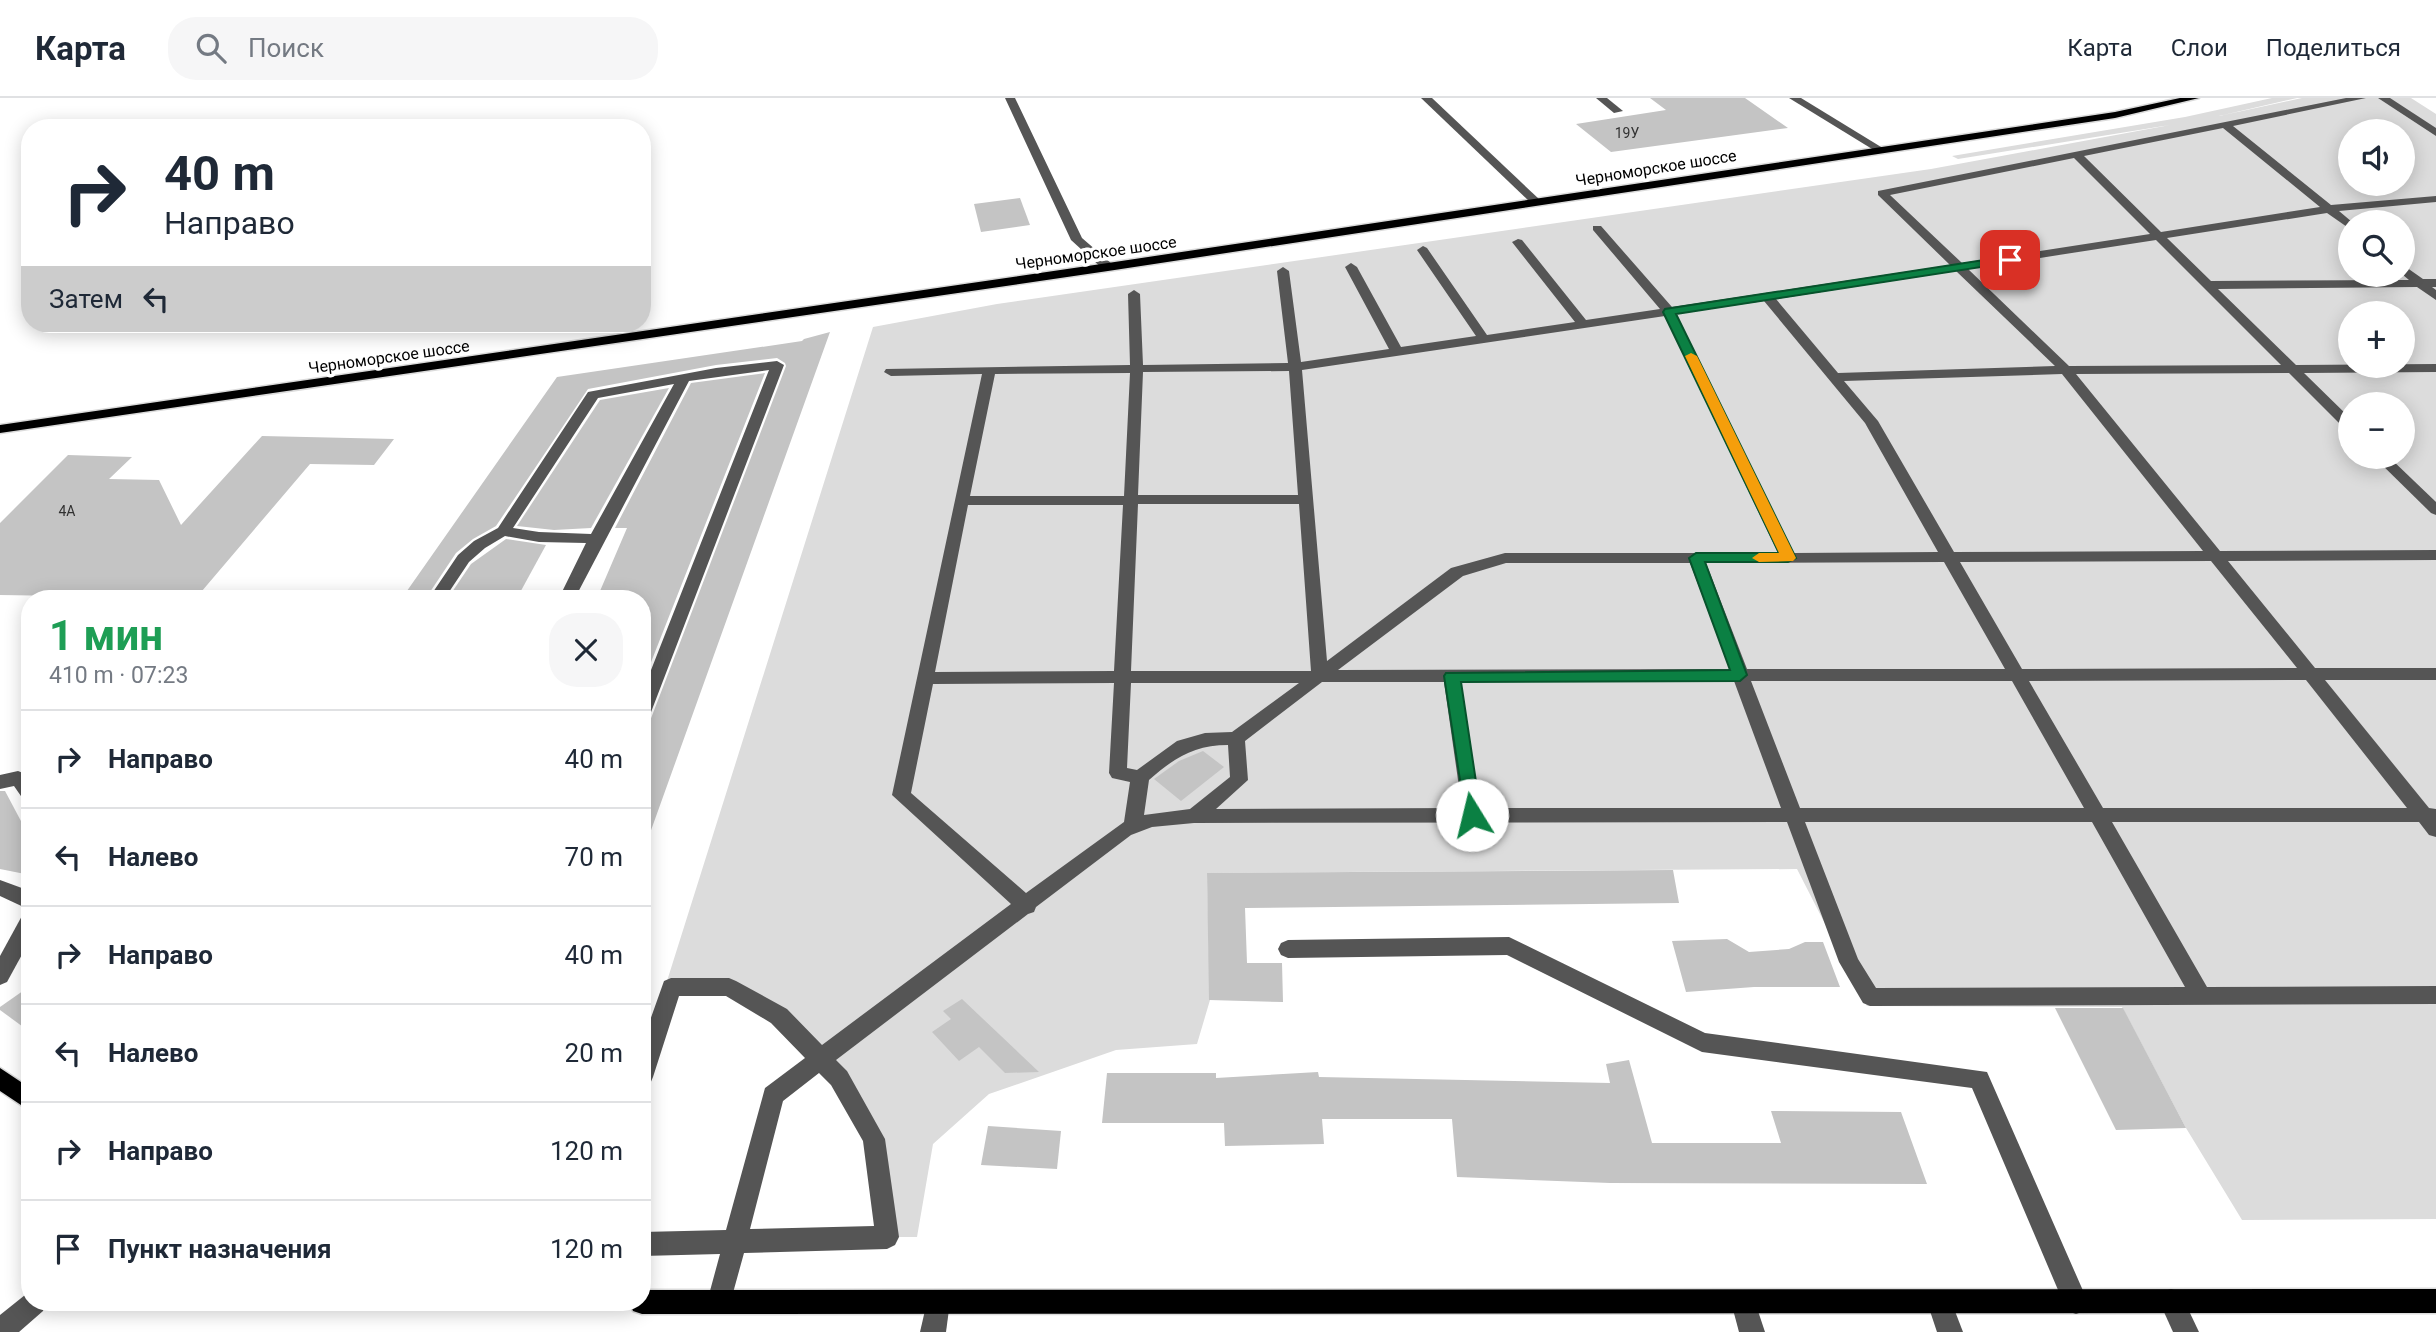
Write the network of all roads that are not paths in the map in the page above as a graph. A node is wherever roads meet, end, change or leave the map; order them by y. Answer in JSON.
{"nodes":[{"id":1,"x":1010,"y":98,"type":"edge"},
{"id":2,"x":1426,"y":98,"type":"edge"},
{"id":3,"x":1601,"y":98,"type":"edge"},
{"id":4,"x":1794,"y":98,"type":"edge"},
{"id":5,"x":2194,"y":98,"type":"edge"},
{"id":6,"x":2361,"y":98,"type":"edge"},
{"id":7,"x":2383,"y":98,"type":"edge"},
{"id":8,"x":1618,"y":111,"type":"dead end"},
{"id":9,"x":2225,"y":125,"type":"junction"},
{"id":10,"x":2436,"y":133,"type":"edge"},
{"id":11,"x":1881,"y":150,"type":"junction"},
{"id":12,"x":2076,"y":154,"type":"junction"},
{"id":13,"x":2436,"y":199,"type":"edge"},
{"id":14,"x":1536,"y":202,"type":"junction"},
{"id":15,"x":2329,"y":209,"type":"junction"},
{"id":16,"x":2338,"y":216,"type":"edge"},
{"id":17,"x":1597,"y":228,"type":"dead end"},
{"id":18,"x":2158,"y":236,"type":"junction"},
{"id":19,"x":1518,"y":242,"type":"dead end"},
{"id":20,"x":1423,"y":250,"type":"dead end"},
{"id":21,"x":1108,"y":267,"type":"junction"},
{"id":22,"x":1352,"y":267,"type":"dead end"},
{"id":23,"x":1961,"y":267,"type":"junction"},
{"id":24,"x":1283,"y":271,"type":"dead end"},
{"id":25,"x":2415,"y":279,"type":"edge"},
{"id":26,"x":2420,"y":283,"type":"junction"},
{"id":27,"x":2436,"y":283,"type":"edge"},
{"id":28,"x":2207,"y":285,"type":"junction"},
{"id":29,"x":1135,"y":294,"type":"dead end"},
{"id":30,"x":2436,"y":296,"type":"edge"},
{"id":31,"x":1767,"y":297,"type":"junction"},
{"id":32,"x":1669,"y":312,"type":"junction"},
{"id":33,"x":1584,"y":324,"type":"junction"},
{"id":34,"x":1484,"y":339,"type":"junction"},
{"id":35,"x":1397,"y":352,"type":"junction"},
{"id":36,"x":1294,"y":367,"type":"junction"},
{"id":37,"x":1137,"y":368,"type":"junction"},
{"id":38,"x":2436,"y":368,"type":"edge"},
{"id":39,"x":2292,"y":369,"type":"junction"},
{"id":40,"x":989,"y":370,"type":"junction"},
{"id":41,"x":2066,"y":370,"type":"junction"},
{"id":42,"x":891,"y":372,"type":"dead end"},
{"id":43,"x":1834,"y":377,"type":"junction"},
{"id":44,"x":684,"y":378,"type":"junction"},
{"id":45,"x":2338,"y":414,"type":"edge"},
{"id":46,"x":0,"y":429,"type":"edge"},
{"id":47,"x":2393,"y":469,"type":"edge"},
{"id":48,"x":1305,"y":499,"type":"junction"},
{"id":49,"x":1131,"y":500,"type":"junction"},
{"id":50,"x":962,"y":501,"type":"junction"},
{"id":51,"x":2436,"y":510,"type":"edge"},
{"id":52,"x":503,"y":531,"type":"junction"},
{"id":53,"x":596,"y":539,"type":"junction"},
{"id":54,"x":2436,"y":555,"type":"edge"},
{"id":55,"x":2214,"y":556,"type":"junction"},
{"id":56,"x":1949,"y":557,"type":"junction"},
{"id":57,"x":1696,"y":558,"type":"junction"},
{"id":58,"x":1788,"y":558,"type":"junction"},
{"id":59,"x":442,"y":590,"type":"edge"},
{"id":60,"x":571,"y":590,"type":"edge"},
{"id":61,"x":2310,"y":674,"type":"junction"},
{"id":62,"x":2436,"y":674,"type":"edge"},
{"id":63,"x":1740,"y":675,"type":"junction"},
{"id":64,"x":2016,"y":675,"type":"junction"},
{"id":65,"x":1123,"y":676,"type":"junction"},
{"id":66,"x":1320,"y":676,"type":"junction"},
{"id":67,"x":1452,"y":676,"type":"junction"},
{"id":68,"x":925,"y":678,"type":"junction"},
{"id":69,"x":651,"y":693,"type":"edge"},
{"id":70,"x":1237,"y":739,"type":"junction"},
{"id":71,"x":1140,"y":777,"type":"junction"},
{"id":72,"x":0,"y":782,"type":"edge"},
{"id":73,"x":21,"y":782,"type":"edge"},
{"id":74,"x":1472,"y":815,"type":"junction"},
{"id":75,"x":2098,"y":815,"type":"junction"},
{"id":76,"x":1194,"y":816,"type":"junction"},
{"id":77,"x":1793,"y":816,"type":"junction"},
{"id":78,"x":2432,"y":820,"type":"edge"},
{"id":79,"x":1133,"y":826,"type":"junction"},
{"id":80,"x":0,"y":888,"type":"edge"},
{"id":81,"x":21,"y":895,"type":"edge"},
{"id":82,"x":1027,"y":906,"type":"junction"},
{"id":83,"x":21,"y":937,"type":"edge"},
{"id":84,"x":1288,"y":949,"type":"dead end"},
{"id":85,"x":0,"y":976,"type":"edge"},
{"id":86,"x":2201,"y":995,"type":"junction"},
{"id":87,"x":2436,"y":995,"type":"edge"},
{"id":88,"x":651,"y":1049,"type":"edge"},
{"id":89,"x":821,"y":1060,"type":"junction"},
{"id":90,"x":0,"y":1078,"type":"edge"},
{"id":91,"x":21,"y":1094,"type":"edge"},
{"id":92,"x":735,"y":1242,"type":"junction"},
{"id":93,"x":651,"y":1244,"type":"edge"},
{"id":94,"x":2171,"y":1301,"type":"junction"},
{"id":95,"x":2436,"y":1301,"type":"edge"},
{"id":96,"x":651,"y":1302,"type":"edge"},
{"id":97,"x":719,"y":1302,"type":"junction"},
{"id":98,"x":938,"y":1302,"type":"junction"},
{"id":99,"x":1743,"y":1302,"type":"junction"},
{"id":100,"x":1939,"y":1302,"type":"junction"},
{"id":101,"x":2076,"y":1302,"type":"junction"},
{"id":102,"x":24,"y":1311,"type":"edge"},
{"id":103,"x":0,"y":1332,"type":"edge"},
{"id":104,"x":933,"y":1332,"type":"edge"},
{"id":105,"x":1752,"y":1332,"type":"edge"},
{"id":106,"x":1950,"y":1332,"type":"edge"},
{"id":107,"x":2186,"y":1332,"type":"edge"}],
"edges":[{"from":1,"to":21,"type":"street"},
{"from":2,"to":14,"type":"street"},
{"from":3,"to":8,"type":"street"},
{"from":4,"to":11,"type":"street"},
{"from":5,"to":11,"type":"main road","name":"Черноморское шоссе"},
{"from":6,"to":9,"type":"street"},
{"from":7,"to":10,"type":"street"},
{"from":9,"to":12,"type":"street"},
{"from":9,"to":15,"type":"street"},
{"from":11,"to":14,"type":"main road","name":"Черноморское шоссе"},
{"from":12,"to":18,"type":"street"},
{"from":12,"to":23,"type":"street"},
{"from":13,"to":15,"type":"street"},
{"from":14,"to":21,"type":"main road","name":"Черноморское шоссе"},
{"from":15,"to":16,"type":"street"},
{"from":15,"to":18,"type":"street"},
{"from":17,"to":32,"type":"street"},
{"from":18,"to":23,"type":"street"},
{"from":18,"to":28,"type":"street"},
{"from":19,"to":33,"type":"street"},
{"from":20,"to":34,"type":"street"},
{"from":21,"to":46,"type":"main road","name":"Черноморское шоссе"},
{"from":22,"to":35,"type":"street"},
{"from":23,"to":31,"type":"street"},
{"from":23,"to":41,"type":"street"},
{"from":24,"to":36,"type":"street"},
{"from":25,"to":26,"type":"street"},
{"from":26,"to":27,"type":"street"},
{"from":26,"to":28,"type":"street"},
{"from":26,"to":30,"type":"street"},
{"from":28,"to":39,"type":"street"},
{"from":29,"to":37,"type":"street"},
{"from":31,"to":32,"type":"street"},
{"from":31,"to":43,"type":"street"},
{"from":32,"to":33,"type":"street"},
{"from":32,"to":58,"type":"street"},
{"from":33,"to":34,"type":"street"},
{"from":34,"to":35,"type":"street"},
{"from":35,"to":36,"type":"street"},
{"from":36,"to":37,"type":"street"},
{"from":36,"to":48,"type":"street"},
{"from":37,"to":40,"type":"street"},
{"from":37,"to":49,"type":"street"},
{"from":38,"to":39,"type":"street"},
{"from":39,"to":41,"type":"street"},
{"from":39,"to":45,"type":"street"},
{"from":40,"to":42,"type":"street"},
{"from":40,"to":50,"type":"street"},
{"from":41,"to":43,"type":"street"},
{"from":41,"to":55,"type":"street"},
{"from":43,"to":56,"type":"street"},
{"from":44,"to":52,"type":"street"},
{"from":44,"to":53,"type":"street"},
{"from":44,"to":69,"type":"street"},
{"from":47,"to":51,"type":"street"},
{"from":48,"to":49,"type":"street"},
{"from":48,"to":66,"type":"street"},
{"from":49,"to":50,"type":"street"},
{"from":49,"to":65,"type":"street"},
{"from":50,"to":68,"type":"street"},
{"from":52,"to":53,"type":"street"},
{"from":52,"to":59,"type":"street"},
{"from":53,"to":60,"type":"street"},
{"from":54,"to":55,"type":"street"},
{"from":55,"to":56,"type":"street"},
{"from":55,"to":61,"type":"street"},
{"from":56,"to":58,"type":"street"},
{"from":56,"to":64,"type":"street"},
{"from":57,"to":58,"type":"street"},
{"from":57,"to":63,"type":"street"},
{"from":57,"to":66,"type":"street"},
{"from":61,"to":62,"type":"street"},
{"from":61,"to":64,"type":"street"},
{"from":61,"to":78,"type":"street"},
{"from":63,"to":64,"type":"street"},
{"from":63,"to":67,"type":"street"},
{"from":63,"to":77,"type":"street"},
{"from":64,"to":75,"type":"street"},
{"from":65,"to":66,"type":"street"},
{"from":65,"to":68,"type":"street"},
{"from":65,"to":71,"type":"street"},
{"from":66,"to":67,"type":"street"},
{"from":66,"to":70,"type":"street"},
{"from":67,"to":74,"type":"street"},
{"from":68,"to":82,"type":"street"},
{"from":70,"to":71,"type":"street"},
{"from":70,"to":76,"type":"street"},
{"from":71,"to":79,"type":"street"},
{"from":72,"to":73,"type":"street"},
{"from":74,"to":76,"type":"street"},
{"from":74,"to":77,"type":"street"},
{"from":75,"to":77,"type":"street"},
{"from":75,"to":78,"type":"street"},
{"from":75,"to":86,"type":"street"},
{"from":76,"to":79,"type":"street"},
{"from":77,"to":86,"type":"street"},
{"from":79,"to":82,"type":"street"},
{"from":80,"to":81,"type":"street"},
{"from":82,"to":89,"type":"street"},
{"from":83,"to":85,"type":"street"},
{"from":84,"to":101,"type":"street"},
{"from":86,"to":87,"type":"street"},
{"from":88,"to":89,"type":"street"},
{"from":89,"to":92,"type":"street"},
{"from":89,"to":92,"type":"street"},
{"from":90,"to":91,"type":"main road"},
{"from":92,"to":93,"type":"street"},
{"from":92,"to":97,"type":"street"},
{"from":94,"to":95,"type":"main road"},
{"from":94,"to":101,"type":"main road"},
{"from":94,"to":107,"type":"street"},
{"from":96,"to":97,"type":"main road"},
{"from":97,"to":98,"type":"main road"},
{"from":98,"to":99,"type":"main road"},
{"from":98,"to":104,"type":"street"},
{"from":99,"to":100,"type":"main road"},
{"from":99,"to":105,"type":"street"},
{"from":100,"to":101,"type":"main road"},
{"from":100,"to":106,"type":"street"},
{"from":102,"to":103,"type":"street"}]}
